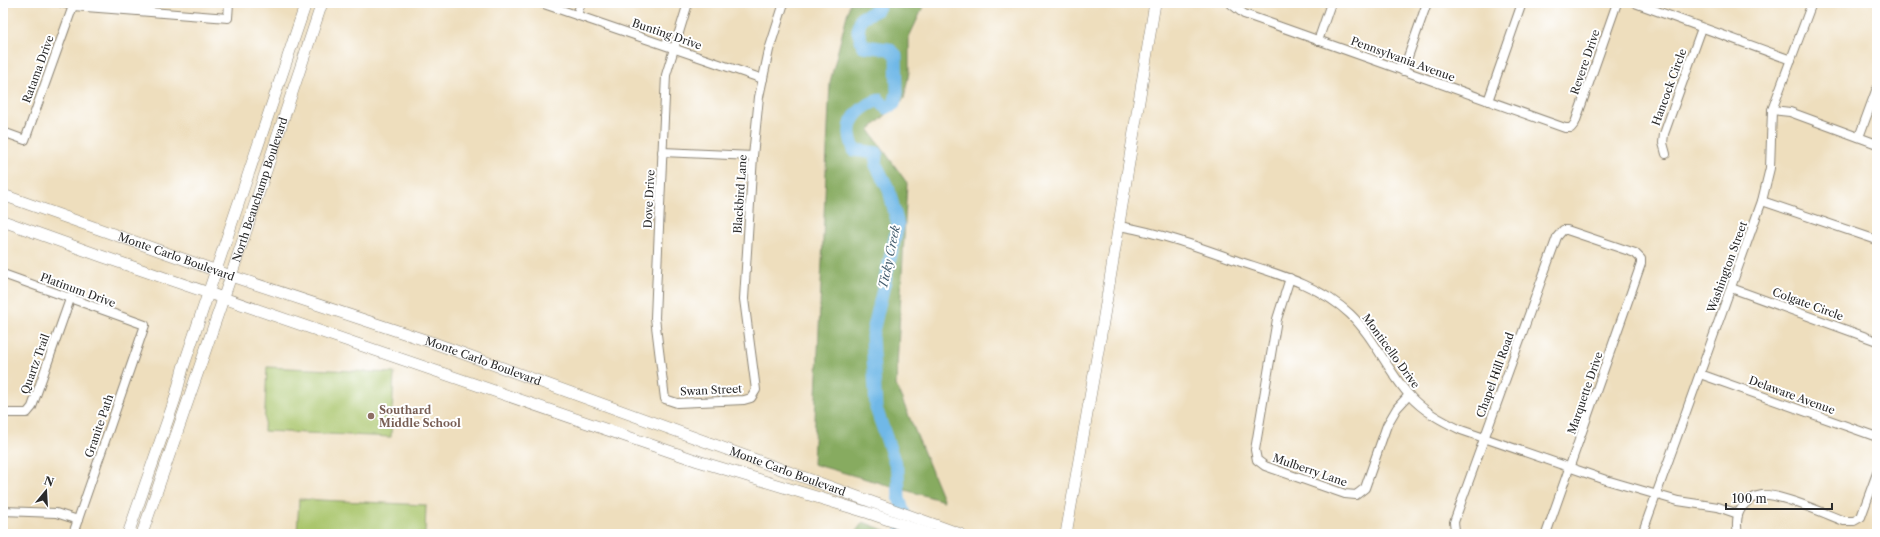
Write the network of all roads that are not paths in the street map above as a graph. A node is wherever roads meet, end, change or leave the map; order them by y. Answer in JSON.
{"nodes":[{"id":1,"x":62,"y":3,"type":"edge"},
{"id":2,"x":229,"y":3,"type":"edge"},
{"id":3,"x":306,"y":3,"type":"edge"},
{"id":4,"x":322,"y":3,"type":"edge"},
{"id":5,"x":541,"y":3,"type":"edge"},
{"id":6,"x":581,"y":3,"type":"edge"},
{"id":7,"x":688,"y":3,"type":"edge"},
{"id":8,"x":784,"y":3,"type":"edge"},
{"id":9,"x":1155,"y":3,"type":"edge"},
{"id":10,"x":1230,"y":3,"type":"edge"},
{"id":11,"x":1331,"y":3,"type":"edge"},
{"id":12,"x":1427,"y":3,"type":"edge"},
{"id":13,"x":1522,"y":3,"type":"edge"},
{"id":14,"x":1617,"y":3,"type":"edge"},
{"id":15,"x":1635,"y":3,"type":"edge"},
{"id":16,"x":1812,"y":3,"type":"edge"},
{"id":17,"x":73,"y":6,"type":"junction"},
{"id":18,"x":577,"y":15,"type":"junction"},
{"id":19,"x":1702,"y":28,"type":"junction"},
{"id":20,"x":1318,"y":41,"type":"junction"},
{"id":21,"x":673,"y":48,"type":"junction"},
{"id":22,"x":1791,"y":60,"type":"junction"},
{"id":23,"x":1403,"y":71,"type":"junction"},
{"id":24,"x":763,"y":79,"type":"junction"},
{"id":25,"x":1877,"y":88,"type":"edge"},
{"id":26,"x":1488,"y":101,"type":"junction"},
{"id":27,"x":1772,"y":110,"type":"junction"},
{"id":28,"x":1571,"y":128,"type":"joint"},
{"id":29,"x":3,"y":132,"type":"edge"},
{"id":30,"x":1859,"y":137,"type":"junction"},
{"id":31,"x":1877,"y":144,"type":"edge"},
{"id":32,"x":662,"y":152,"type":"junction"},
{"id":33,"x":1666,"y":154,"type":"dead end"},
{"id":34,"x":753,"y":156,"type":"junction"},
{"id":35,"x":3,"y":195,"type":"edge"},
{"id":36,"x":1762,"y":200,"type":"junction"},
{"id":37,"x":3,"y":221,"type":"edge"},
{"id":38,"x":1119,"y":226,"type":"junction"},
{"id":39,"x":1877,"y":240,"type":"edge"},
{"id":40,"x":1641,"y":259,"type":"joint"},
{"id":41,"x":216,"y":271,"type":"junction"},
{"id":42,"x":3,"y":274,"type":"edge"},
{"id":43,"x":231,"y":276,"type":"junction"},
{"id":44,"x":1290,"y":278,"type":"junction"},
{"id":45,"x":1731,"y":288,"type":"junction"},
{"id":46,"x":209,"y":292,"type":"junction"},
{"id":47,"x":224,"y":298,"type":"junction"},
{"id":48,"x":70,"y":299,"type":"junction"},
{"id":49,"x":145,"y":325,"type":"joint"},
{"id":50,"x":1877,"y":341,"type":"edge"},
{"id":51,"x":1700,"y":374,"type":"junction"},
{"id":52,"x":756,"y":390,"type":"joint"},
{"id":53,"x":1409,"y":395,"type":"junction"},
{"id":54,"x":665,"y":399,"type":"joint"},
{"id":55,"x":3,"y":412,"type":"edge"},
{"id":56,"x":1877,"y":437,"type":"edge"},
{"id":57,"x":1483,"y":438,"type":"junction"},
{"id":58,"x":1570,"y":468,"type":"junction"},
{"id":59,"x":1877,"y":473,"type":"edge"},
{"id":60,"x":1657,"y":494,"type":"junction"},
{"id":61,"x":872,"y":508,"type":"junction"},
{"id":62,"x":3,"y":512,"type":"edge"},
{"id":63,"x":1738,"y":514,"type":"junction"},
{"id":64,"x":78,"y":520,"type":"junction"},
{"id":65,"x":1456,"y":532,"type":"edge"},
{"id":66,"x":73,"y":534,"type":"edge"},
{"id":67,"x":128,"y":534,"type":"edge"},
{"id":68,"x":142,"y":534,"type":"edge"},
{"id":69,"x":929,"y":534,"type":"edge"},
{"id":70,"x":960,"y":534,"type":"edge"},
{"id":71,"x":1066,"y":534,"type":"edge"},
{"id":72,"x":1546,"y":534,"type":"edge"},
{"id":73,"x":1642,"y":534,"type":"edge"},
{"id":74,"x":1738,"y":534,"type":"edge"}],
"edges":[{"from":1,"to":17,"type":"street"},
{"from":2,"to":17,"type":"street"},
{"from":3,"to":41,"type":"main road","name":"North Beauchamp Boulevard"},
{"from":4,"to":43,"type":"main road","name":"North Beauchamp Boulevard"},
{"from":5,"to":18,"type":"street","name":"Bunting Drive"},
{"from":6,"to":18,"type":"street"},
{"from":7,"to":21,"type":"street","name":"Dove Drive"},
{"from":8,"to":24,"type":"street","name":"Blackbird Lane"},
{"from":9,"to":38,"type":"main road"},
{"from":10,"to":20,"type":"street","name":"Pennsylvania Avenue"},
{"from":11,"to":20,"type":"street"},
{"from":12,"to":23,"type":"street"},
{"from":13,"to":26,"type":"street"},
{"from":14,"to":28,"type":"street","name":"Revere Drive"},
{"from":15,"to":19,"type":"street"},
{"from":16,"to":22,"type":"street","name":"Washington Street"},
{"from":17,"to":29,"type":"street","name":"Ratama Drive"},
{"from":18,"to":21,"type":"street","name":"Bunting Drive"},
{"from":19,"to":22,"type":"street"},
{"from":19,"to":33,"type":"street","name":"Hancock Circle"},
{"from":20,"to":23,"type":"street","name":"Pennsylvania Avenue"},
{"from":21,"to":24,"type":"street","name":"Bunting Drive"},
{"from":21,"to":32,"type":"street","name":"Dove Drive"},
{"from":22,"to":27,"type":"street","name":"Washington Street"},
{"from":23,"to":26,"type":"street","name":"Pennsylvania Avenue"},
{"from":24,"to":34,"type":"street","name":"Blackbird Lane"},
{"from":25,"to":30,"type":"street"},
{"from":26,"to":28,"type":"street","name":"Pennsylvania Avenue"},
{"from":27,"to":30,"type":"street"},
{"from":27,"to":36,"type":"street","name":"Washington Street"},
{"from":30,"to":31,"type":"street"},
{"from":32,"to":34,"type":"street"},
{"from":32,"to":54,"type":"street","name":"Dove Drive"},
{"from":34,"to":52,"type":"street","name":"Blackbird Lane"},
{"from":35,"to":41,"type":"main road","name":"Monte Carlo Boulevard"},
{"from":36,"to":39,"type":"street"},
{"from":36,"to":45,"type":"street","name":"Washington Street"},
{"from":37,"to":46,"type":"main road","name":"Monte Carlo Boulevard"},
{"from":38,"to":44,"type":"street","name":"Monticello Drive"},
{"from":38,"to":71,"type":"main road"},
{"from":40,"to":57,"type":"street","name":"Chapel Hill Road"},
{"from":40,"to":58,"type":"street","name":"Marquette Drive"},
{"from":41,"to":43,"type":"main road","name":"Monte Carlo Boulevard"},
{"from":41,"to":46,"type":"main road","name":"North Beauchamp Boulevard"},
{"from":42,"to":48,"type":"street","name":"Platinum Drive"},
{"from":43,"to":47,"type":"main road","name":"North Beauchamp Boulevard"},
{"from":43,"to":61,"type":"main road","name":"Monte Carlo Boulevard"},
{"from":44,"to":53,"type":"street","name":"Monticello Drive"},
{"from":44,"to":53,"type":"street","name":"Mulberry Lane"},
{"from":45,"to":50,"type":"street","name":"Colgate Circle"},
{"from":45,"to":51,"type":"street","name":"Washington Street"},
{"from":46,"to":47,"type":"main road","name":"Monte Carlo Boulevard"},
{"from":46,"to":67,"type":"main road","name":"North Beauchamp Boulevard"},
{"from":47,"to":61,"type":"main road","name":"Monte Carlo Boulevard"},
{"from":47,"to":68,"type":"main road","name":"North Beauchamp Boulevard"},
{"from":48,"to":49,"type":"street","name":"Platinum Drive"},
{"from":48,"to":55,"type":"street","name":"Quartz Trail"},
{"from":49,"to":64,"type":"street","name":"Granite Path"},
{"from":51,"to":56,"type":"street","name":"Delaware Avenue"},
{"from":51,"to":60,"type":"street","name":"Washington Street"},
{"from":52,"to":54,"type":"street","name":"Swan Street"},
{"from":53,"to":57,"type":"street","name":"Monticello Drive"},
{"from":57,"to":58,"type":"street","name":"Monticello Drive"},
{"from":57,"to":65,"type":"street","name":"Chapel Hill Road"},
{"from":58,"to":60,"type":"street","name":"Monticello Drive"},
{"from":58,"to":72,"type":"street","name":"Marquette Drive"},
{"from":59,"to":63,"type":"street"},
{"from":60,"to":63,"type":"street","name":"Monticello Drive"},
{"from":60,"to":73,"type":"street","name":"Washington Street"},
{"from":61,"to":69,"type":"main road","name":"Monte Carlo Boulevard"},
{"from":61,"to":70,"type":"main road","name":"Monte Carlo Boulevard"},
{"from":62,"to":64,"type":"street"},
{"from":63,"to":74,"type":"street"},
{"from":64,"to":66,"type":"street","name":"Granite Path"}]}
